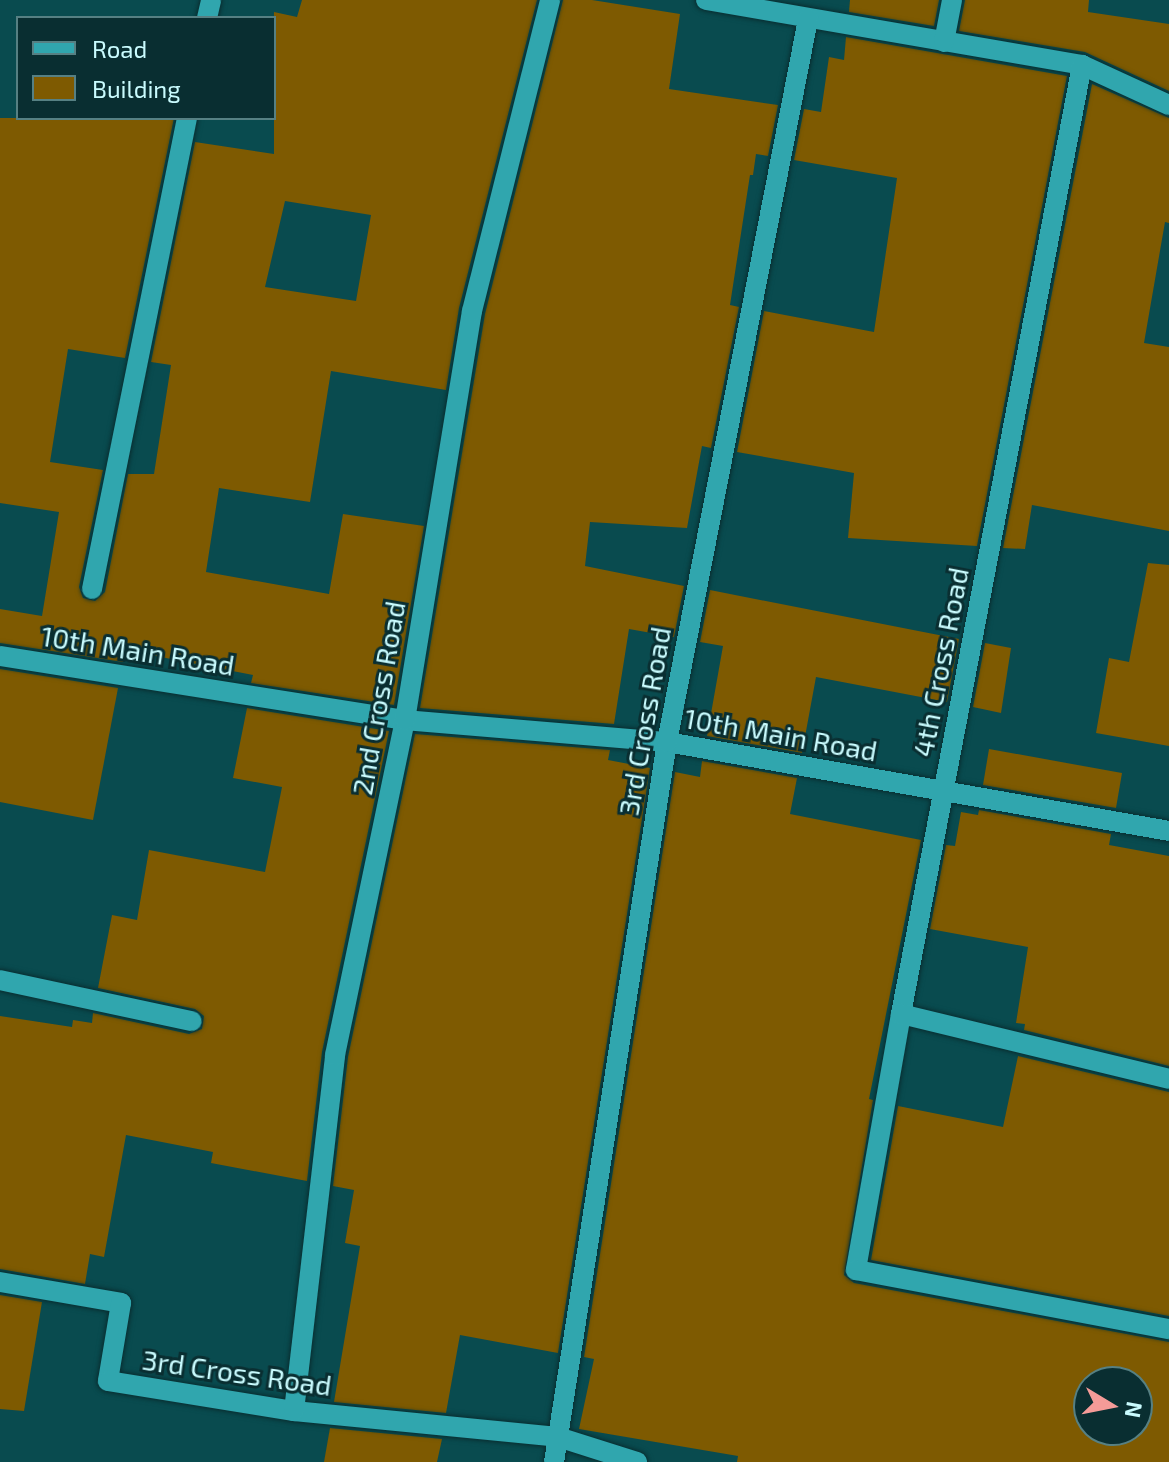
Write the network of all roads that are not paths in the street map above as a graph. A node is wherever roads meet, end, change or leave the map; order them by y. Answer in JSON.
{"nodes":[{"id":1,"x":550,"y":0,"type":"edge"},
{"id":2,"x":706,"y":0,"type":"edge"},
{"id":3,"x":952,"y":0,"type":"edge"},
{"id":4,"x":808,"y":19,"type":"junction"},
{"id":5,"x":944,"y":42,"type":"junction"},
{"id":6,"x":1082,"y":65,"type":"junction"},
{"id":7,"x":1169,"y":105,"type":"edge"},
{"id":8,"x":187,"y":120,"type":"edge"},
{"id":9,"x":92,"y":589,"type":"dead end"},
{"id":10,"x":0,"y":656,"type":"edge"},
{"id":11,"x":405,"y":720,"type":"junction"},
{"id":12,"x":667,"y":742,"type":"junction"},
{"id":13,"x":944,"y":791,"type":"junction"},
{"id":14,"x":1169,"y":831,"type":"edge"},
{"id":15,"x":0,"y":980,"type":"edge"},
{"id":16,"x":901,"y":1014,"type":"junction"},
{"id":17,"x":192,"y":1021,"type":"dead end"},
{"id":18,"x":1169,"y":1079,"type":"edge"},
{"id":19,"x":0,"y":1282,"type":"edge"},
{"id":20,"x":1169,"y":1329,"type":"edge"},
{"id":21,"x":294,"y":1411,"type":"junction"},
{"id":22,"x":558,"y":1437,"type":"junction"},
{"id":23,"x":554,"y":1462,"type":"edge"},
{"id":24,"x":637,"y":1462,"type":"edge"}],
"edges":[{"from":1,"to":11,"type":"street","name":"2nd Cross Road"},
{"from":2,"to":4,"type":"street"},
{"from":3,"to":5,"type":"street"},
{"from":4,"to":5,"type":"street"},
{"from":4,"to":12,"type":"street","name":"3rd Cross Road"},
{"from":5,"to":6,"type":"street"},
{"from":6,"to":7,"type":"street"},
{"from":6,"to":13,"type":"street","name":"4th Cross Road"},
{"from":8,"to":9,"type":"street"},
{"from":10,"to":11,"type":"street","name":"10th Main Road"},
{"from":11,"to":12,"type":"street","name":"10th Main Road"},
{"from":11,"to":21,"type":"street","name":"2nd Cross Road"},
{"from":12,"to":13,"type":"street","name":"10th Main Road"},
{"from":12,"to":22,"type":"street","name":"3rd Cross Road"},
{"from":13,"to":14,"type":"street","name":"10th Main Road"},
{"from":13,"to":16,"type":"street","name":"4th Cross Road"},
{"from":15,"to":17,"type":"street"},
{"from":16,"to":18,"type":"street"},
{"from":16,"to":20,"type":"street","name":"4th Cross Road"},
{"from":19,"to":21,"type":"street","name":"3rd Cross Road"},
{"from":21,"to":22,"type":"street","name":"3rd Cross Road"},
{"from":22,"to":23,"type":"street"},
{"from":22,"to":24,"type":"street","name":"3rd Cross Road"}]}
